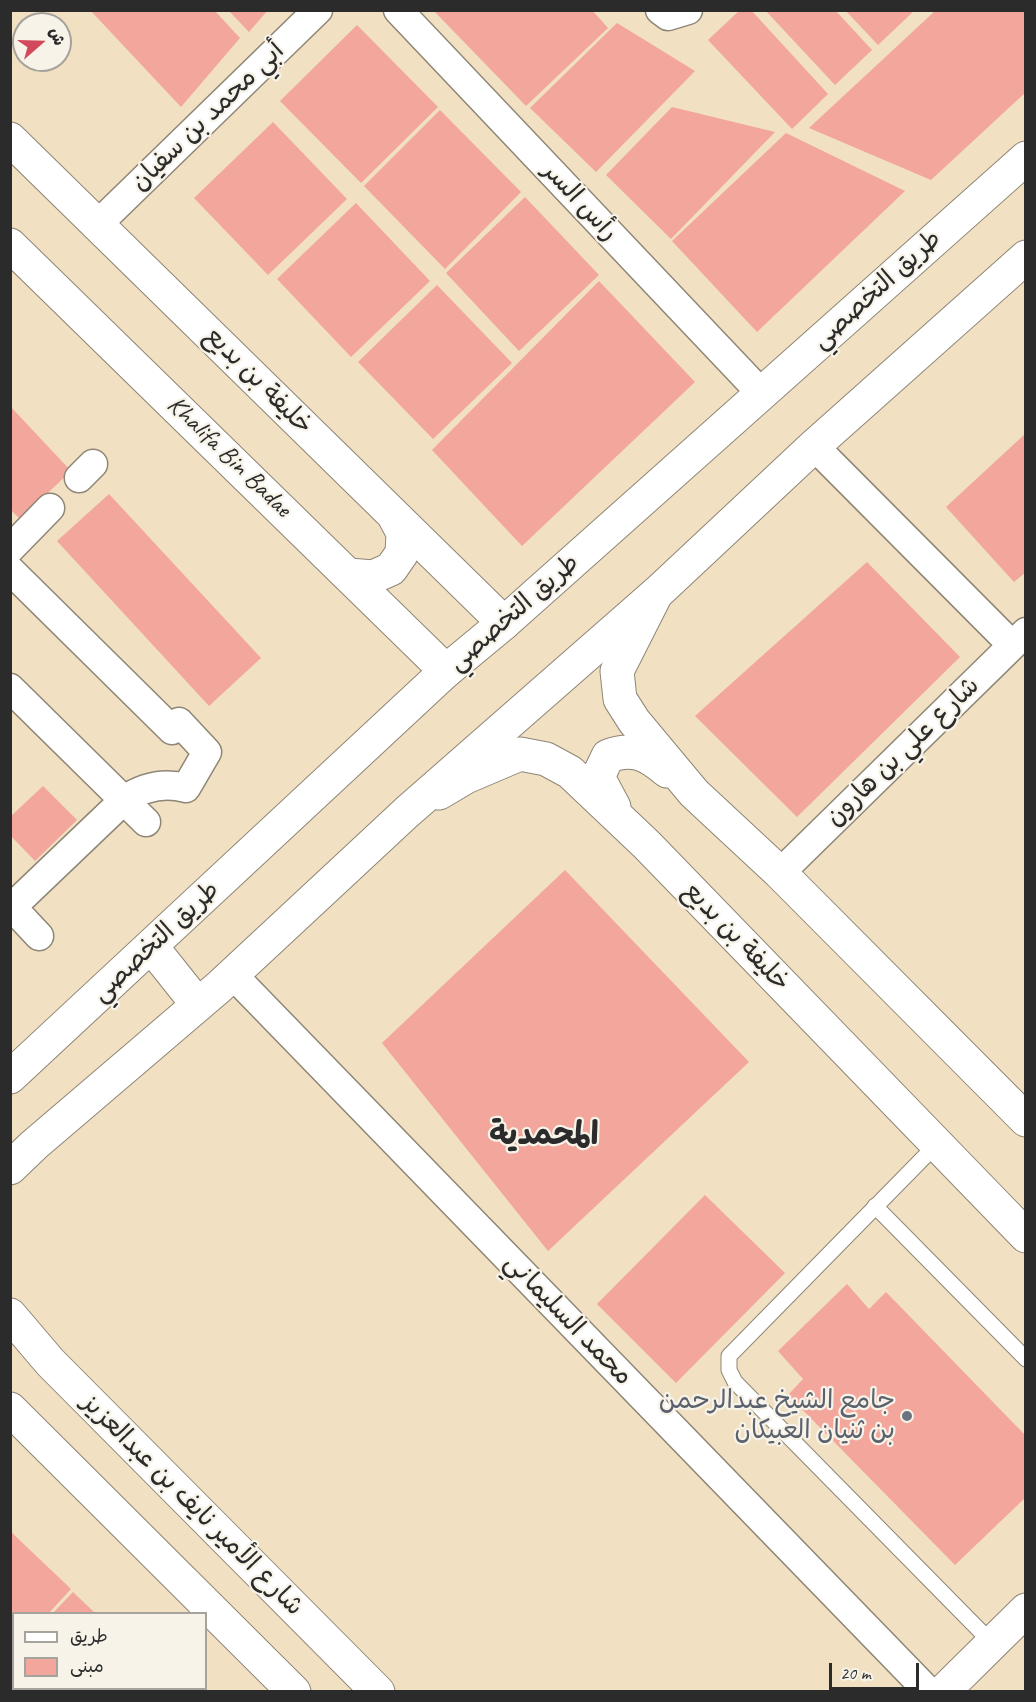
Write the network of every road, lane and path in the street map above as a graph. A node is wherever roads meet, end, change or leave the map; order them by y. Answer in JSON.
{"nodes":[{"id":1,"x":318,"y":10,"type":"edge"},
{"id":2,"x":398,"y":10,"type":"edge"},
{"id":3,"x":10,"y":139,"type":"edge"},
{"id":4,"x":1026,"y":158,"type":"edge"},
{"id":5,"x":98,"y":224,"type":"junction"},
{"id":6,"x":10,"y":245,"type":"edge"},
{"id":7,"x":1026,"y":257,"type":"edge"},
{"id":8,"x":762,"y":394,"type":"junction"},
{"id":9,"x":814,"y":446,"type":"junction"},
{"id":10,"x":50,"y":508,"type":"dead end"},
{"id":11,"x":394,"y":516,"type":"junction"},
{"id":12,"x":10,"y":549,"type":"edge"},
{"id":13,"x":10,"y":570,"type":"edge"},
{"id":14,"x":349,"y":575,"type":"junction"},
{"id":15,"x":657,"y":593,"type":"junction"},
{"id":16,"x":504,"y":623,"type":"junction"},
{"id":17,"x":1019,"y":639,"type":"edge"},
{"id":18,"x":447,"y":670,"type":"junction"},
{"id":19,"x":10,"y":688,"type":"edge"},
{"id":20,"x":694,"y":793,"type":"junction"},
{"id":21,"x":124,"y":800,"type":"junction"},
{"id":22,"x":406,"y":812,"type":"junction"},
{"id":23,"x":146,"y":822,"type":"dead end"},
{"id":24,"x":647,"y":845,"type":"junction"},
{"id":25,"x":780,"y":873,"type":"junction"},
{"id":26,"x":11,"y":908,"type":"edge"},
{"id":27,"x":39,"y":936,"type":"dead end"},
{"id":28,"x":151,"y":946,"type":"junction"},
{"id":29,"x":233,"y":975,"type":"junction"},
{"id":30,"x":198,"y":1005,"type":"junction"},
{"id":31,"x":10,"y":1077,"type":"edge"},
{"id":32,"x":1026,"y":1120,"type":"edge"},
{"id":33,"x":34,"y":1145,"type":"junction"},
{"id":34,"x":936,"y":1145,"type":"junction"},
{"id":35,"x":10,"y":1168,"type":"edge"},
{"id":36,"x":10,"y":1188,"type":"edge"},
{"id":37,"x":875,"y":1206,"type":"junction"},
{"id":38,"x":1026,"y":1236,"type":"edge"},
{"id":39,"x":10,"y":1315,"type":"edge"},
{"id":40,"x":10,"y":1329,"type":"edge"},
{"id":41,"x":1026,"y":1359,"type":"edge"},
{"id":42,"x":50,"y":1362,"type":"junction"},
{"id":43,"x":13,"y":1410,"type":"edge"},
{"id":44,"x":1026,"y":1610,"type":"edge"},
{"id":45,"x":993,"y":1644,"type":"junction"},
{"id":46,"x":294,"y":1692,"type":"edge"},
{"id":47,"x":378,"y":1692,"type":"edge"},
{"id":48,"x":929,"y":1692,"type":"edge"},
{"id":49,"x":943,"y":1692,"type":"edge"}],
"edges":[{"from":1,"to":5,"type":"street","name":"أبي محمد بن سفيان"},
{"from":2,"to":8,"type":"street","name":"رأس السر"},
{"from":3,"to":5,"type":"street","name":"خليفة بن بديع"},
{"from":4,"to":8,"type":"street","name":"طريق التخصصي"},
{"from":5,"to":11,"type":"street","name":"خليفة بن بديع"},
{"from":6,"to":14,"type":"street","name":"Khalifa Bin Badae"},
{"from":7,"to":9,"type":"street"},
{"from":8,"to":16,"type":"street","name":"طريق التخصصي"},
{"from":9,"to":15,"type":"street"},
{"from":9,"to":17,"type":"street"},
{"from":10,"to":12,"type":"street"},
{"from":11,"to":14,"type":"street"},
{"from":11,"to":16,"type":"street","name":"خليفة بن بديع"},
{"from":13,"to":21,"type":"street"},
{"from":14,"to":18,"type":"street","name":"Khalifa Bin Badae"},
{"from":15,"to":20,"type":"street"},
{"from":15,"to":22,"type":"street"},
{"from":16,"to":18,"type":"street","name":"طريق التخصصي"},
{"from":17,"to":25,"type":"street","name":"شارع علي بن هارون"},
{"from":18,"to":28,"type":"street","name":"طريق التخصصي"},
{"from":19,"to":21,"type":"street"},
{"from":20,"to":24,"type":"street"},
{"from":20,"to":25,"type":"street"},
{"from":21,"to":23,"type":"street"},
{"from":21,"to":26,"type":"street"},
{"from":22,"to":24,"type":"street","name":"خليفة بن بديع"},
{"from":22,"to":29,"type":"street"},
{"from":24,"to":34,"type":"street","name":"خليفة بن بديع"},
{"from":25,"to":32,"type":"street"},
{"from":26,"to":27,"type":"street"},
{"from":28,"to":30,"type":"street"},
{"from":28,"to":31,"type":"street","name":"طريق التخصصي"},
{"from":29,"to":30,"type":"street"},
{"from":29,"to":48,"type":"street","name":"محمد السليماني"},
{"from":30,"to":33,"type":"street"},
{"from":33,"to":35,"type":"street"},
{"from":33,"to":36,"type":"street"},
{"from":34,"to":37,"type":"lane"},
{"from":34,"to":38,"type":"street","name":"خليفة بن بديع"},
{"from":37,"to":41,"type":"lane"},
{"from":37,"to":45,"type":"lane"},
{"from":39,"to":42,"type":"street","name":"شارع الأمير نايف بن عبدالعزيز"},
{"from":40,"to":42,"type":"street"},
{"from":42,"to":47,"type":"street","name":"شارع الأمير نايف بن عبدالعزيز"},
{"from":43,"to":46,"type":"street"},
{"from":44,"to":45,"type":"street"},
{"from":45,"to":49,"type":"street"}]}
